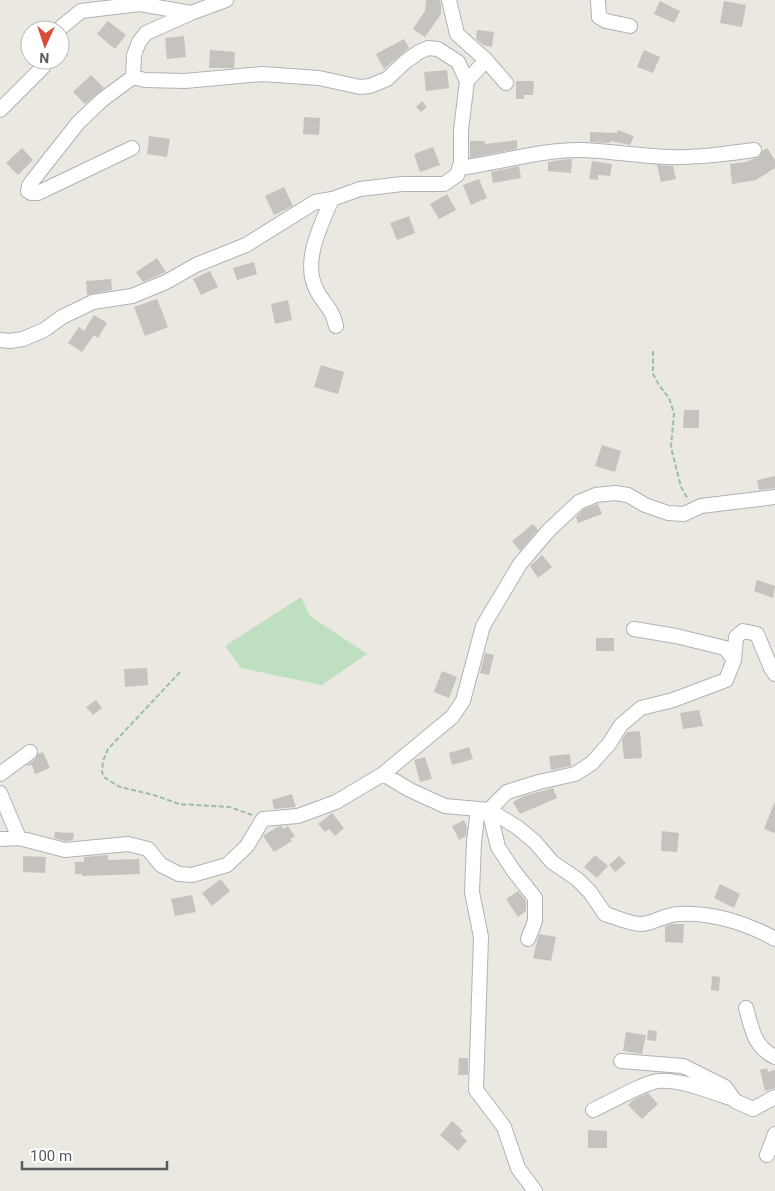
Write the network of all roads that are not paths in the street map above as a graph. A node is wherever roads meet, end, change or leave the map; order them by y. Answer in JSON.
{"nodes":[{"id":1,"x":226,"y":0,"type":"edge"},
{"id":2,"x":450,"y":0,"type":"edge"},
{"id":3,"x":598,"y":0,"type":"edge"},
{"id":4,"x":137,"y":2,"type":"edge"},
{"id":5,"x":191,"y":12,"type":"junction"},
{"id":6,"x":70,"y":20,"type":"edge"},
{"id":7,"x":630,"y":26,"type":"dead end"},
{"id":8,"x":486,"y":60,"type":"junction"},
{"id":9,"x":40,"y":70,"type":"edge"},
{"id":10,"x":133,"y":77,"type":"junction"},
{"id":11,"x":467,"y":81,"type":"junction"},
{"id":12,"x":506,"y":83,"type":"dead end"},
{"id":13,"x":0,"y":110,"type":"edge"},
{"id":14,"x":132,"y":148,"type":"dead end"},
{"id":15,"x":754,"y":150,"type":"dead end"},
{"id":16,"x":459,"y":168,"type":"junction"},
{"id":17,"x":332,"y":199,"type":"junction"},
{"id":18,"x":336,"y":326,"type":"dead end"},
{"id":19,"x":0,"y":340,"type":"edge"},
{"id":20,"x":775,"y":497,"type":"edge"},
{"id":21,"x":634,"y":629,"type":"dead end"},
{"id":22,"x":734,"y":660,"type":"junction"},
{"id":23,"x":775,"y":674,"type":"edge"},
{"id":24,"x":30,"y":752,"type":"dead end"},
{"id":25,"x":0,"y":774,"type":"edge"},
{"id":26,"x":384,"y":774,"type":"junction"},
{"id":27,"x":0,"y":793,"type":"edge"},
{"id":28,"x":484,"y":810,"type":"junction"},
{"id":29,"x":19,"y":838,"type":"junction"},
{"id":30,"x":0,"y":839,"type":"edge"},
{"id":31,"x":528,"y":939,"type":"dead end"},
{"id":32,"x":775,"y":939,"type":"edge"},
{"id":33,"x":746,"y":1008,"type":"dead end"},
{"id":34,"x":775,"y":1057,"type":"edge"},
{"id":35,"x":621,"y":1061,"type":"dead end"},
{"id":36,"x":775,"y":1098,"type":"edge"},
{"id":37,"x":735,"y":1100,"type":"junction"},
{"id":38,"x":593,"y":1110,"type":"dead end"},
{"id":39,"x":775,"y":1134,"type":"edge"},
{"id":40,"x":766,"y":1155,"type":"dead end"},
{"id":41,"x":535,"y":1191,"type":"edge"}],
"edges":[{"from":1,"to":5,"type":"street"},
{"from":2,"to":8,"type":"street"},
{"from":3,"to":7,"type":"street"},
{"from":4,"to":5,"type":"street"},
{"from":4,"to":6,"type":"street"},
{"from":5,"to":10,"type":"street"},
{"from":8,"to":11,"type":"street"},
{"from":8,"to":12,"type":"street"},
{"from":9,"to":13,"type":"street"},
{"from":10,"to":11,"type":"street"},
{"from":10,"to":14,"type":"street"},
{"from":11,"to":16,"type":"street"},
{"from":15,"to":16,"type":"street"},
{"from":16,"to":17,"type":"street"},
{"from":17,"to":18,"type":"street"},
{"from":17,"to":19,"type":"street"},
{"from":20,"to":26,"type":"street"},
{"from":21,"to":22,"type":"street"},
{"from":22,"to":23,"type":"street"},
{"from":22,"to":28,"type":"street"},
{"from":24,"to":25,"type":"street"},
{"from":26,"to":28,"type":"street"},
{"from":26,"to":29,"type":"street"},
{"from":27,"to":29,"type":"street"},
{"from":28,"to":31,"type":"street"},
{"from":28,"to":32,"type":"street"},
{"from":28,"to":41,"type":"street"},
{"from":29,"to":30,"type":"street"},
{"from":33,"to":34,"type":"street"},
{"from":35,"to":37,"type":"street"},
{"from":36,"to":37,"type":"street"},
{"from":37,"to":38,"type":"street"},
{"from":39,"to":40,"type":"street"}]}
